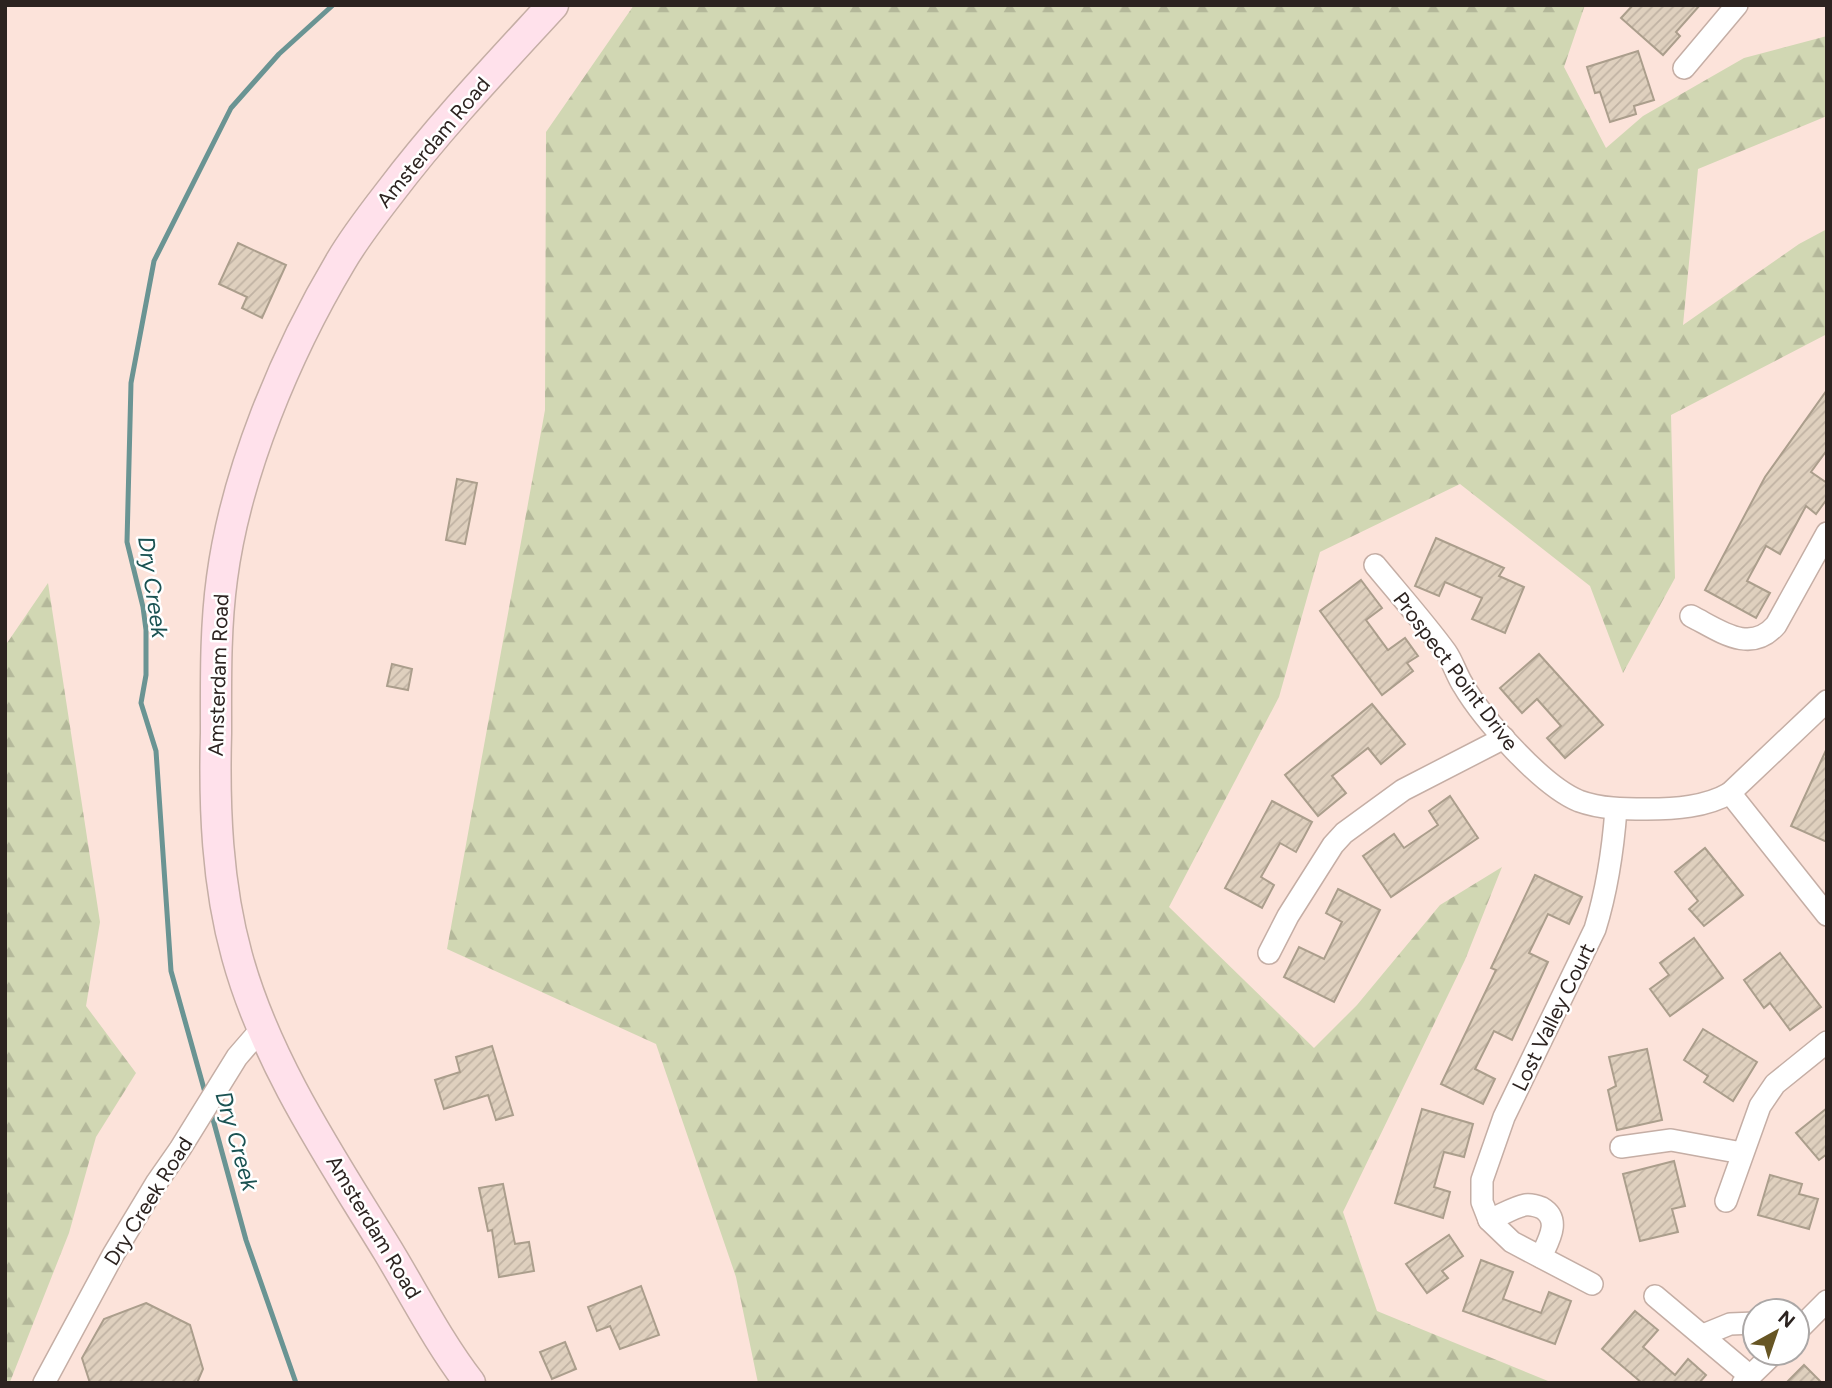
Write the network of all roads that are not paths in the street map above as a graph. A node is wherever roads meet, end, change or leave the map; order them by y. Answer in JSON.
{"nodes":[{"id":1,"x":553,"y":5,"type":"edge"},
{"id":2,"x":1737,"y":5,"type":"edge"},
{"id":3,"x":1684,"y":68,"type":"dead end"},
{"id":4,"x":1827,"y":533,"type":"edge"},
{"id":5,"x":1375,"y":565,"type":"dead end"},
{"id":6,"x":1691,"y":616,"type":"dead end"},
{"id":7,"x":1827,"y":701,"type":"edge"},
{"id":8,"x":1504,"y":738,"type":"junction"},
{"id":9,"x":1730,"y":793,"type":"junction"},
{"id":10,"x":1616,"y":809,"type":"junction"},
{"id":11,"x":1827,"y":915,"type":"edge"},
{"id":12,"x":1269,"y":953,"type":"dead end"},
{"id":13,"x":262,"y":1027,"type":"junction"},
{"id":14,"x":1827,"y":1042,"type":"edge"},
{"id":15,"x":1621,"y":1147,"type":"dead end"},
{"id":16,"x":1742,"y":1153,"type":"junction"},
{"id":17,"x":1726,"y":1201,"type":"dead end"},
{"id":18,"x":1489,"y":1220,"type":"junction"},
{"id":19,"x":1541,"y":1257,"type":"junction"},
{"id":20,"x":1592,"y":1284,"type":"dead end"},
{"id":21,"x":1655,"y":1296,"type":"dead end"},
{"id":22,"x":1827,"y":1301,"type":"edge"},
{"id":23,"x":1811,"y":1317,"type":"edge"},
{"id":24,"x":1741,"y":1324,"type":"edge"},
{"id":25,"x":1703,"y":1335,"type":"junction"},
{"id":26,"x":1759,"y":1367,"type":"edge"},
{"id":27,"x":1746,"y":1379,"type":"edge"},
{"id":28,"x":44,"y":1383,"type":"edge"},
{"id":29,"x":470,"y":1383,"type":"edge"}],
"edges":[{"from":1,"to":13,"type":"main road","name":"Amsterdam Road"},
{"from":2,"to":3,"type":"street"},
{"from":4,"to":6,"type":"street"},
{"from":5,"to":8,"type":"street","name":"Prospect Point Drive"},
{"from":7,"to":9,"type":"street","name":"Prospect Point Drive"},
{"from":8,"to":10,"type":"street","name":"Prospect Point Drive"},
{"from":8,"to":12,"type":"street"},
{"from":9,"to":10,"type":"street","name":"Prospect Point Drive"},
{"from":9,"to":11,"type":"street"},
{"from":10,"to":18,"type":"street","name":"Lost Valley Court"},
{"from":13,"to":28,"type":"street","name":"Dry Creek Road"},
{"from":13,"to":29,"type":"main road","name":"Amsterdam Road"},
{"from":14,"to":16,"type":"street"},
{"from":15,"to":16,"type":"street"},
{"from":16,"to":17,"type":"street"},
{"from":18,"to":19,"type":"street"},
{"from":18,"to":19,"type":"street"},
{"from":19,"to":20,"type":"street"},
{"from":21,"to":25,"type":"street"},
{"from":22,"to":23,"type":"street"},
{"from":24,"to":25,"type":"street"},
{"from":25,"to":27,"type":"street"},
{"from":26,"to":27,"type":"street"}]}
